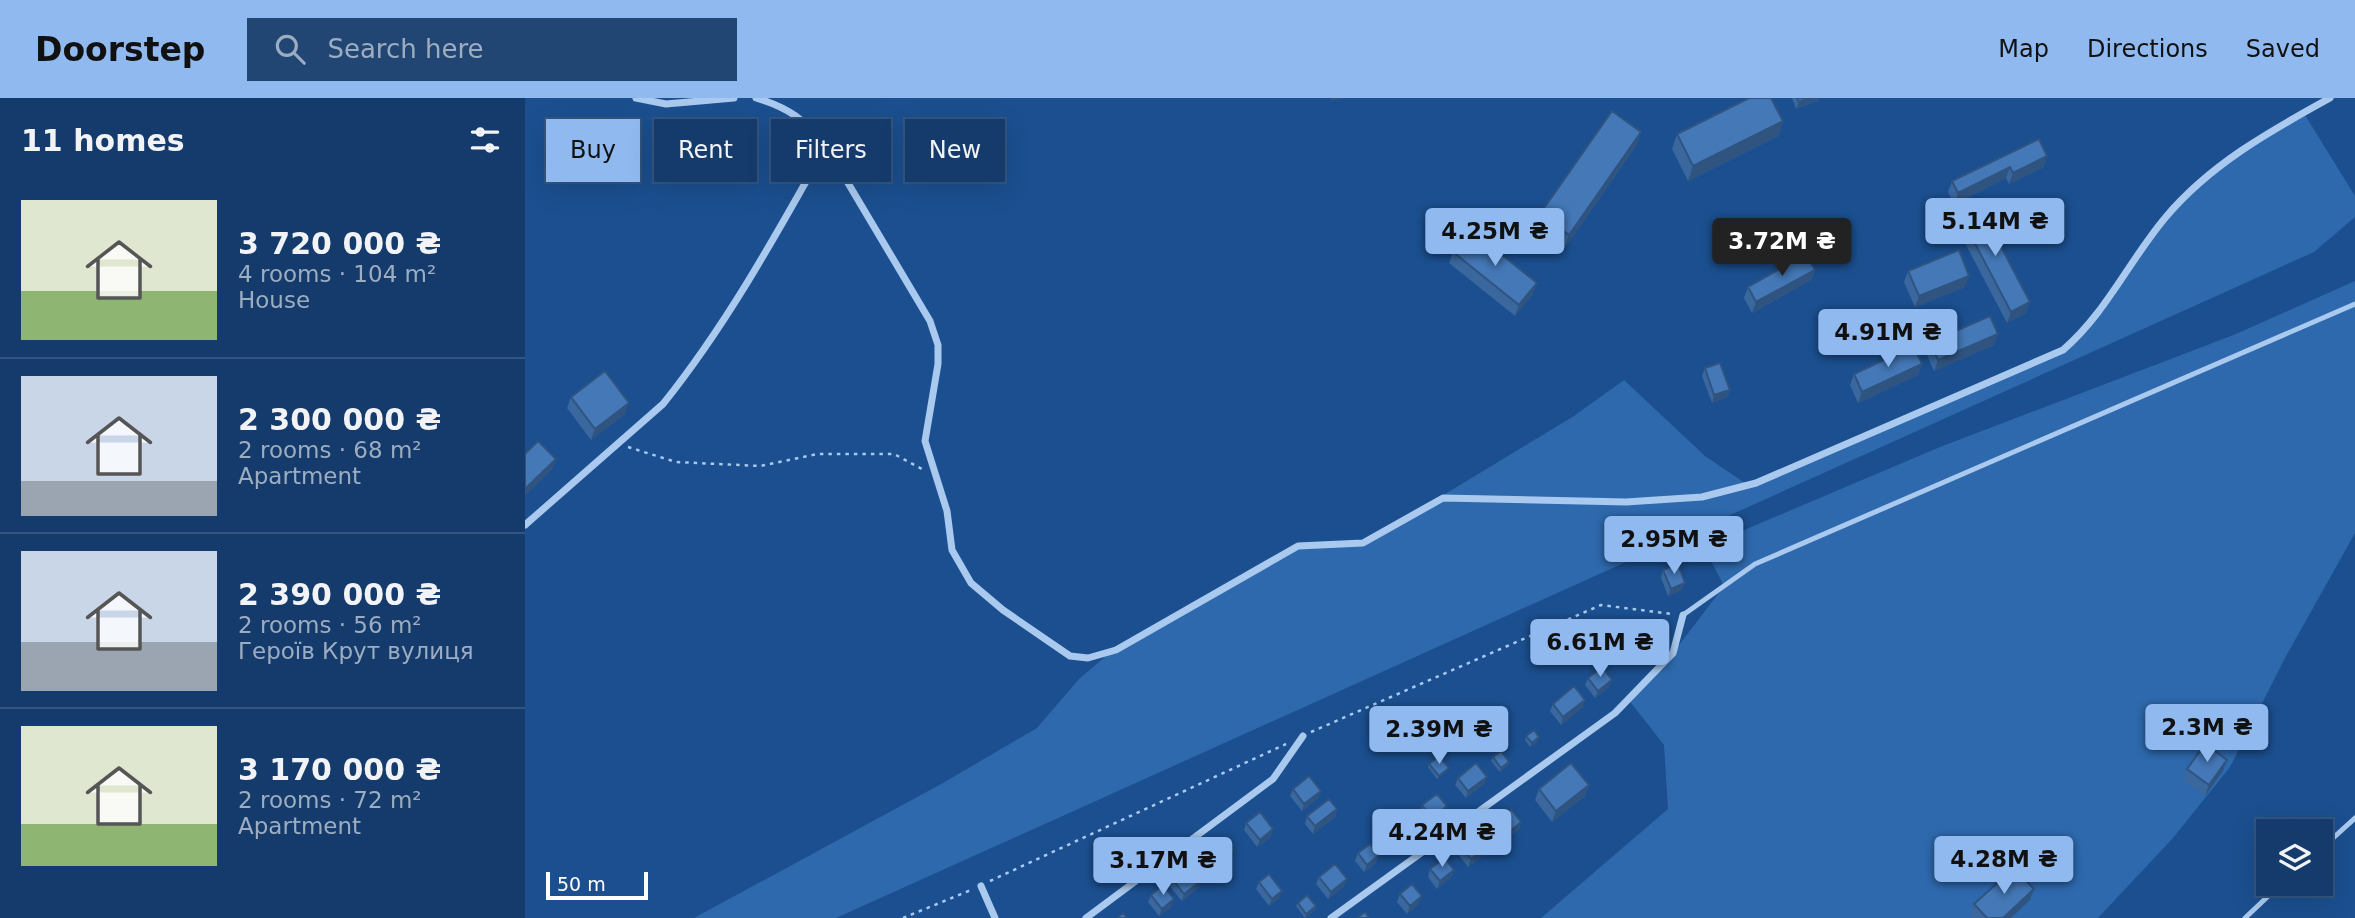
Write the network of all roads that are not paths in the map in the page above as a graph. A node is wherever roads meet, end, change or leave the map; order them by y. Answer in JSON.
{"nodes":[{"id":1,"x":636,"y":98,"type":"edge"},
{"id":2,"x":734,"y":98,"type":"edge"},
{"id":3,"x":756,"y":98,"type":"edge"},
{"id":4,"x":2330,"y":98,"type":"edge"},
{"id":5,"x":802,"y":119,"type":"edge"},
{"id":6,"x":805,"y":182,"type":"edge"},
{"id":7,"x":847,"y":182,"type":"edge"},
{"id":8,"x":2355,"y":304,"type":"edge"},
{"id":9,"x":525,"y":526,"type":"edge"},
{"id":10,"x":1683,"y":615,"type":"joint"},
{"id":11,"x":1303,"y":736,"type":"dead end"},
{"id":12,"x":2355,"y":818,"type":"edge"},
{"id":13,"x":2333,"y":838,"type":"edge"},
{"id":14,"x":981,"y":886,"type":"dead end"},
{"id":15,"x":2268,"y":896,"type":"edge"},
{"id":16,"x":995,"y":918,"type":"edge"},
{"id":17,"x":1086,"y":918,"type":"edge"},
{"id":18,"x":1331,"y":918,"type":"edge"},
{"id":19,"x":2245,"y":918,"type":"edge"}],
"edges":[{"from":1,"to":2,"type":"street"},
{"from":3,"to":5,"type":"street"},
{"from":4,"to":7,"type":"street"},
{"from":6,"to":9,"type":"street"},
{"from":8,"to":10,"type":"lane"},
{"from":10,"to":18,"type":"street"},
{"from":11,"to":17,"type":"street"},
{"from":12,"to":13,"type":"lane"},
{"from":14,"to":16,"type":"street"},
{"from":15,"to":19,"type":"lane"}]}
